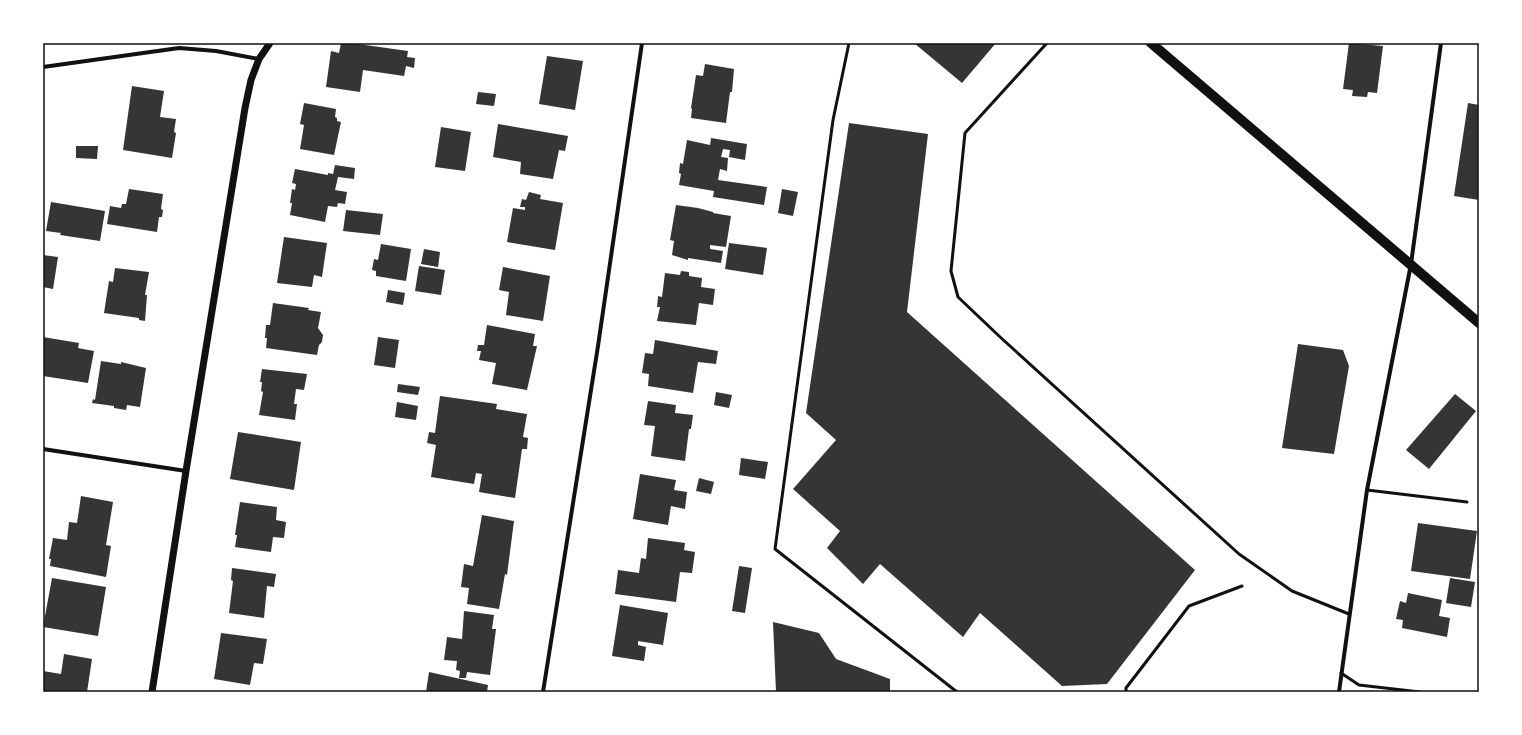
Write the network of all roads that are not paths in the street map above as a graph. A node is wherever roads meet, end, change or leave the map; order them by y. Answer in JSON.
{"nodes":[{"id":1,"x":270,"y":43,"type":"edge"},
{"id":2,"x":642,"y":43,"type":"edge"},
{"id":3,"x":848,"y":43,"type":"edge"},
{"id":4,"x":1047,"y":43,"type":"edge"},
{"id":5,"x":1151,"y":43,"type":"edge"},
{"id":6,"x":1441,"y":43,"type":"edge"},
{"id":7,"x":259,"y":59,"type":"junction"},
{"id":8,"x":43,"y":67,"type":"edge"},
{"id":9,"x":1411,"y":264,"type":"junction"},
{"id":10,"x":1479,"y":323,"type":"edge"},
{"id":11,"x":43,"y":449,"type":"edge"},
{"id":12,"x":186,"y":471,"type":"junction"},
{"id":13,"x":1367,"y":490,"type":"junction"},
{"id":14,"x":1467,"y":502,"type":"dead end"},
{"id":15,"x":1242,"y":586,"type":"dead end"},
{"id":16,"x":1350,"y":614,"type":"junction"},
{"id":17,"x":1341,"y":673,"type":"junction"},
{"id":18,"x":152,"y":692,"type":"edge"},
{"id":19,"x":543,"y":692,"type":"edge"},
{"id":20,"x":957,"y":692,"type":"edge"},
{"id":21,"x":1126,"y":692,"type":"edge"},
{"id":22,"x":1339,"y":692,"type":"edge"},
{"id":23,"x":1420,"y":692,"type":"edge"}],
"edges":[{"from":1,"to":7,"type":"street"},
{"from":2,"to":19,"type":"street"},
{"from":3,"to":20,"type":"lane"},
{"from":4,"to":16,"type":"lane"},
{"from":5,"to":9,"type":"main road"},
{"from":6,"to":9,"type":"street"},
{"from":7,"to":8,"type":"street"},
{"from":7,"to":12,"type":"street"},
{"from":9,"to":10,"type":"main road"},
{"from":9,"to":13,"type":"street"},
{"from":11,"to":12,"type":"street"},
{"from":12,"to":18,"type":"street"},
{"from":13,"to":14,"type":"lane"},
{"from":13,"to":16,"type":"street"},
{"from":15,"to":21,"type":"lane"},
{"from":16,"to":17,"type":"street"},
{"from":17,"to":22,"type":"street"},
{"from":17,"to":23,"type":"lane"}]}
